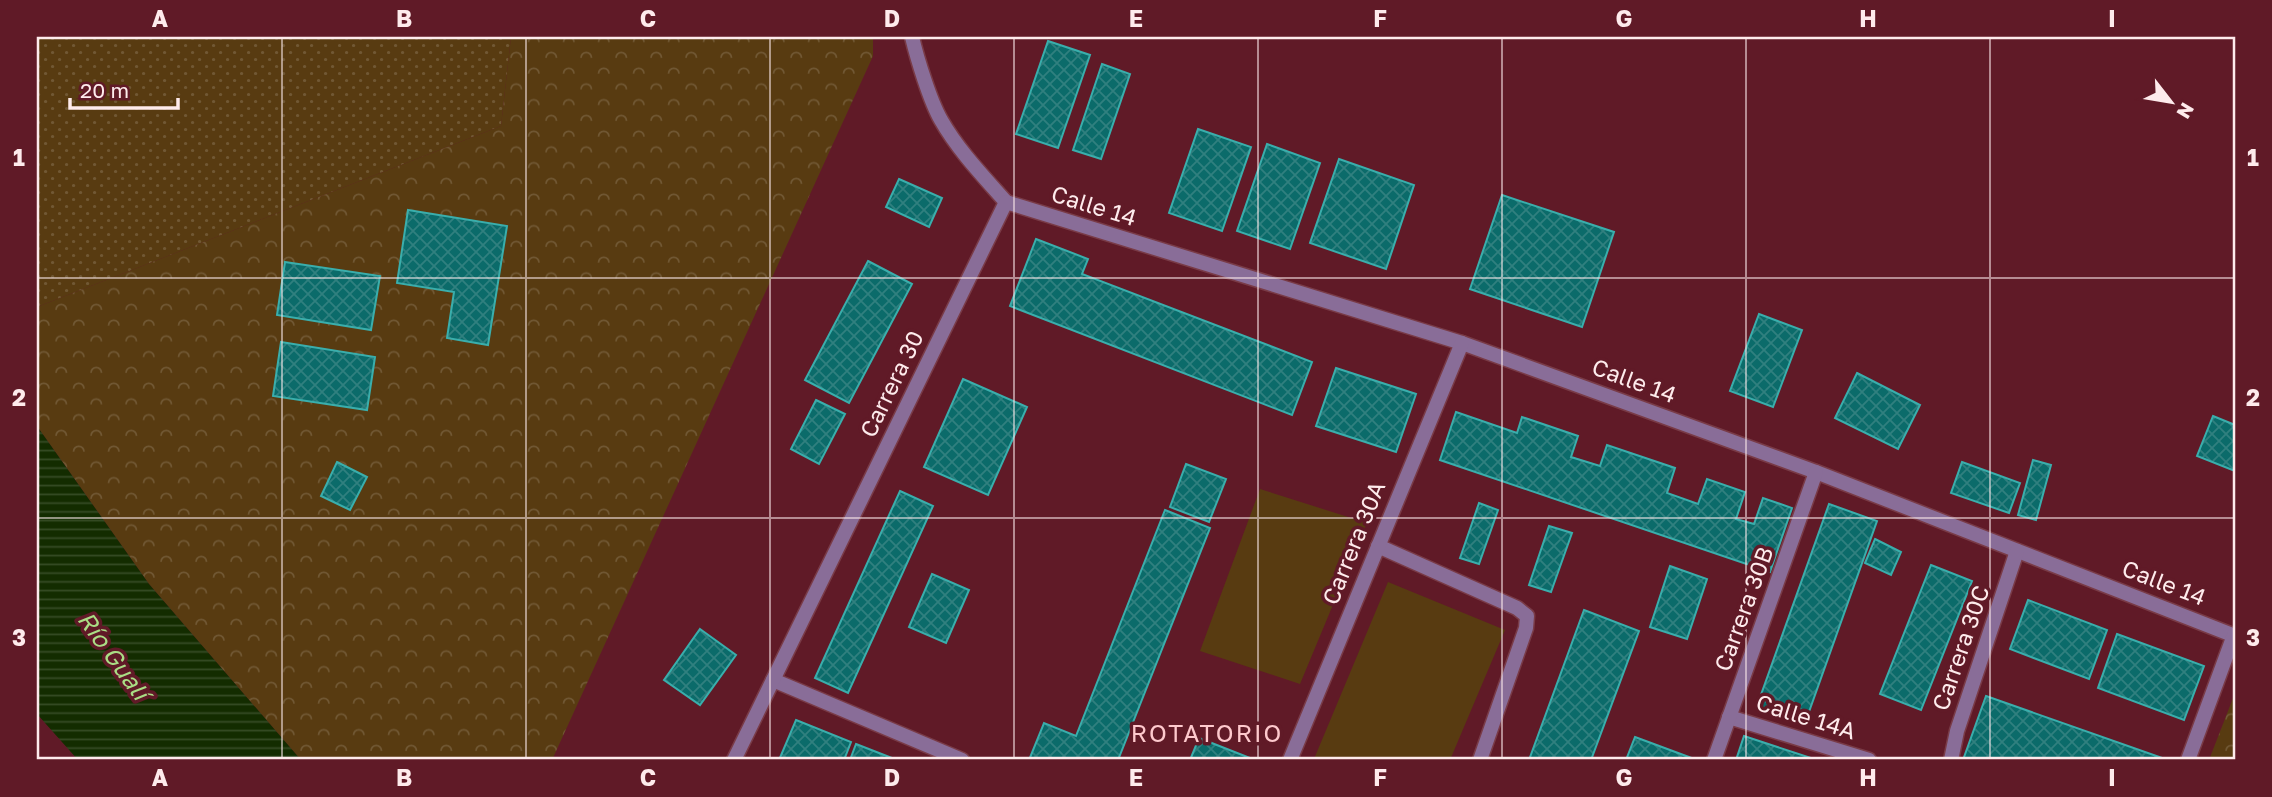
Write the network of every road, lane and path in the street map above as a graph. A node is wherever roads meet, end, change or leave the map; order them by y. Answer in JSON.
{"nodes":[{"id":1,"x":912,"y":37,"type":"edge"},
{"id":2,"x":1006,"y":202,"type":"junction"},
{"id":3,"x":1461,"y":343,"type":"junction"},
{"id":4,"x":1816,"y":472,"type":"junction"},
{"id":5,"x":1378,"y":546,"type":"junction"},
{"id":6,"x":2017,"y":551,"type":"junction"},
{"id":7,"x":2235,"y":635,"type":"edge"},
{"id":8,"x":773,"y":680,"type":"junction"},
{"id":9,"x":1729,"y":717,"type":"junction"},
{"id":10,"x":734,"y":760,"type":"edge"},
{"id":11,"x":962,"y":760,"type":"edge"},
{"id":12,"x":1290,"y":760,"type":"edge"},
{"id":13,"x":1480,"y":760,"type":"edge"},
{"id":14,"x":1714,"y":760,"type":"edge"},
{"id":15,"x":1869,"y":760,"type":"edge"},
{"id":16,"x":1951,"y":760,"type":"edge"},
{"id":17,"x":2188,"y":760,"type":"edge"}],
"edges":[{"from":1,"to":2,"type":"street"},
{"from":2,"to":3,"type":"street","name":"Calle 14"},
{"from":2,"to":8,"type":"street","name":"Carrera 30"},
{"from":3,"to":4,"type":"street","name":"Calle 14"},
{"from":3,"to":5,"type":"street","name":"Carrera 30A"},
{"from":4,"to":6,"type":"street","name":"Calle 14"},
{"from":4,"to":9,"type":"street","name":"Carrera 30B"},
{"from":5,"to":12,"type":"street","name":"Carrera 30A"},
{"from":5,"to":13,"type":"street"},
{"from":6,"to":7,"type":"street","name":"Calle 14"},
{"from":6,"to":16,"type":"street","name":"Carrera 30C"},
{"from":7,"to":17,"type":"street"},
{"from":8,"to":10,"type":"street","name":"Carrera 30"},
{"from":8,"to":11,"type":"street"},
{"from":9,"to":14,"type":"street","name":"Carrera 30B"},
{"from":9,"to":15,"type":"street","name":"Calle 14A"}]}
